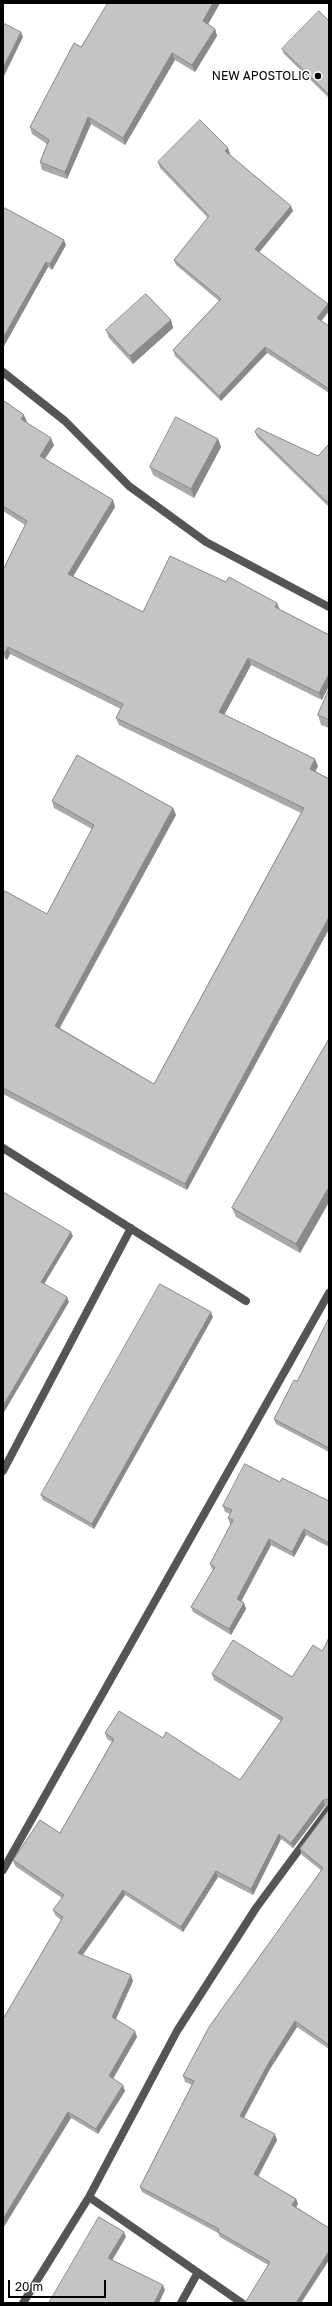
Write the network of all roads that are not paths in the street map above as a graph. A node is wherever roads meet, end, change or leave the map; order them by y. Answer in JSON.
{"nodes":[{"id":1,"x":3,"y":372,"type":"edge"},
{"id":2,"x":329,"y":607,"type":"edge"},
{"id":3,"x":3,"y":1148,"type":"edge"},
{"id":4,"x":131,"y":1228,"type":"junction"},
{"id":5,"x":329,"y":1293,"type":"edge"},
{"id":6,"x":246,"y":1301,"type":"dead end"},
{"id":7,"x":3,"y":1471,"type":"edge"},
{"id":8,"x":329,"y":1809,"type":"edge"},
{"id":9,"x":326,"y":1820,"type":"edge"},
{"id":10,"x":3,"y":1870,"type":"edge"},
{"id":11,"x":89,"y":2197,"type":"junction"},
{"id":12,"x":197,"y":2274,"type":"junction"},
{"id":13,"x":23,"y":2303,"type":"edge"},
{"id":14,"x":181,"y":2303,"type":"edge"},
{"id":15,"x":242,"y":2303,"type":"edge"}],
"edges":[{"from":1,"to":2,"type":"street"},
{"from":3,"to":4,"type":"street"},
{"from":4,"to":6,"type":"street"},
{"from":4,"to":7,"type":"street"},
{"from":5,"to":10,"type":"street"},
{"from":8,"to":9,"type":"street"},
{"from":9,"to":11,"type":"street"},
{"from":11,"to":12,"type":"street"},
{"from":11,"to":13,"type":"street"},
{"from":12,"to":14,"type":"street"},
{"from":12,"to":15,"type":"street"}]}
